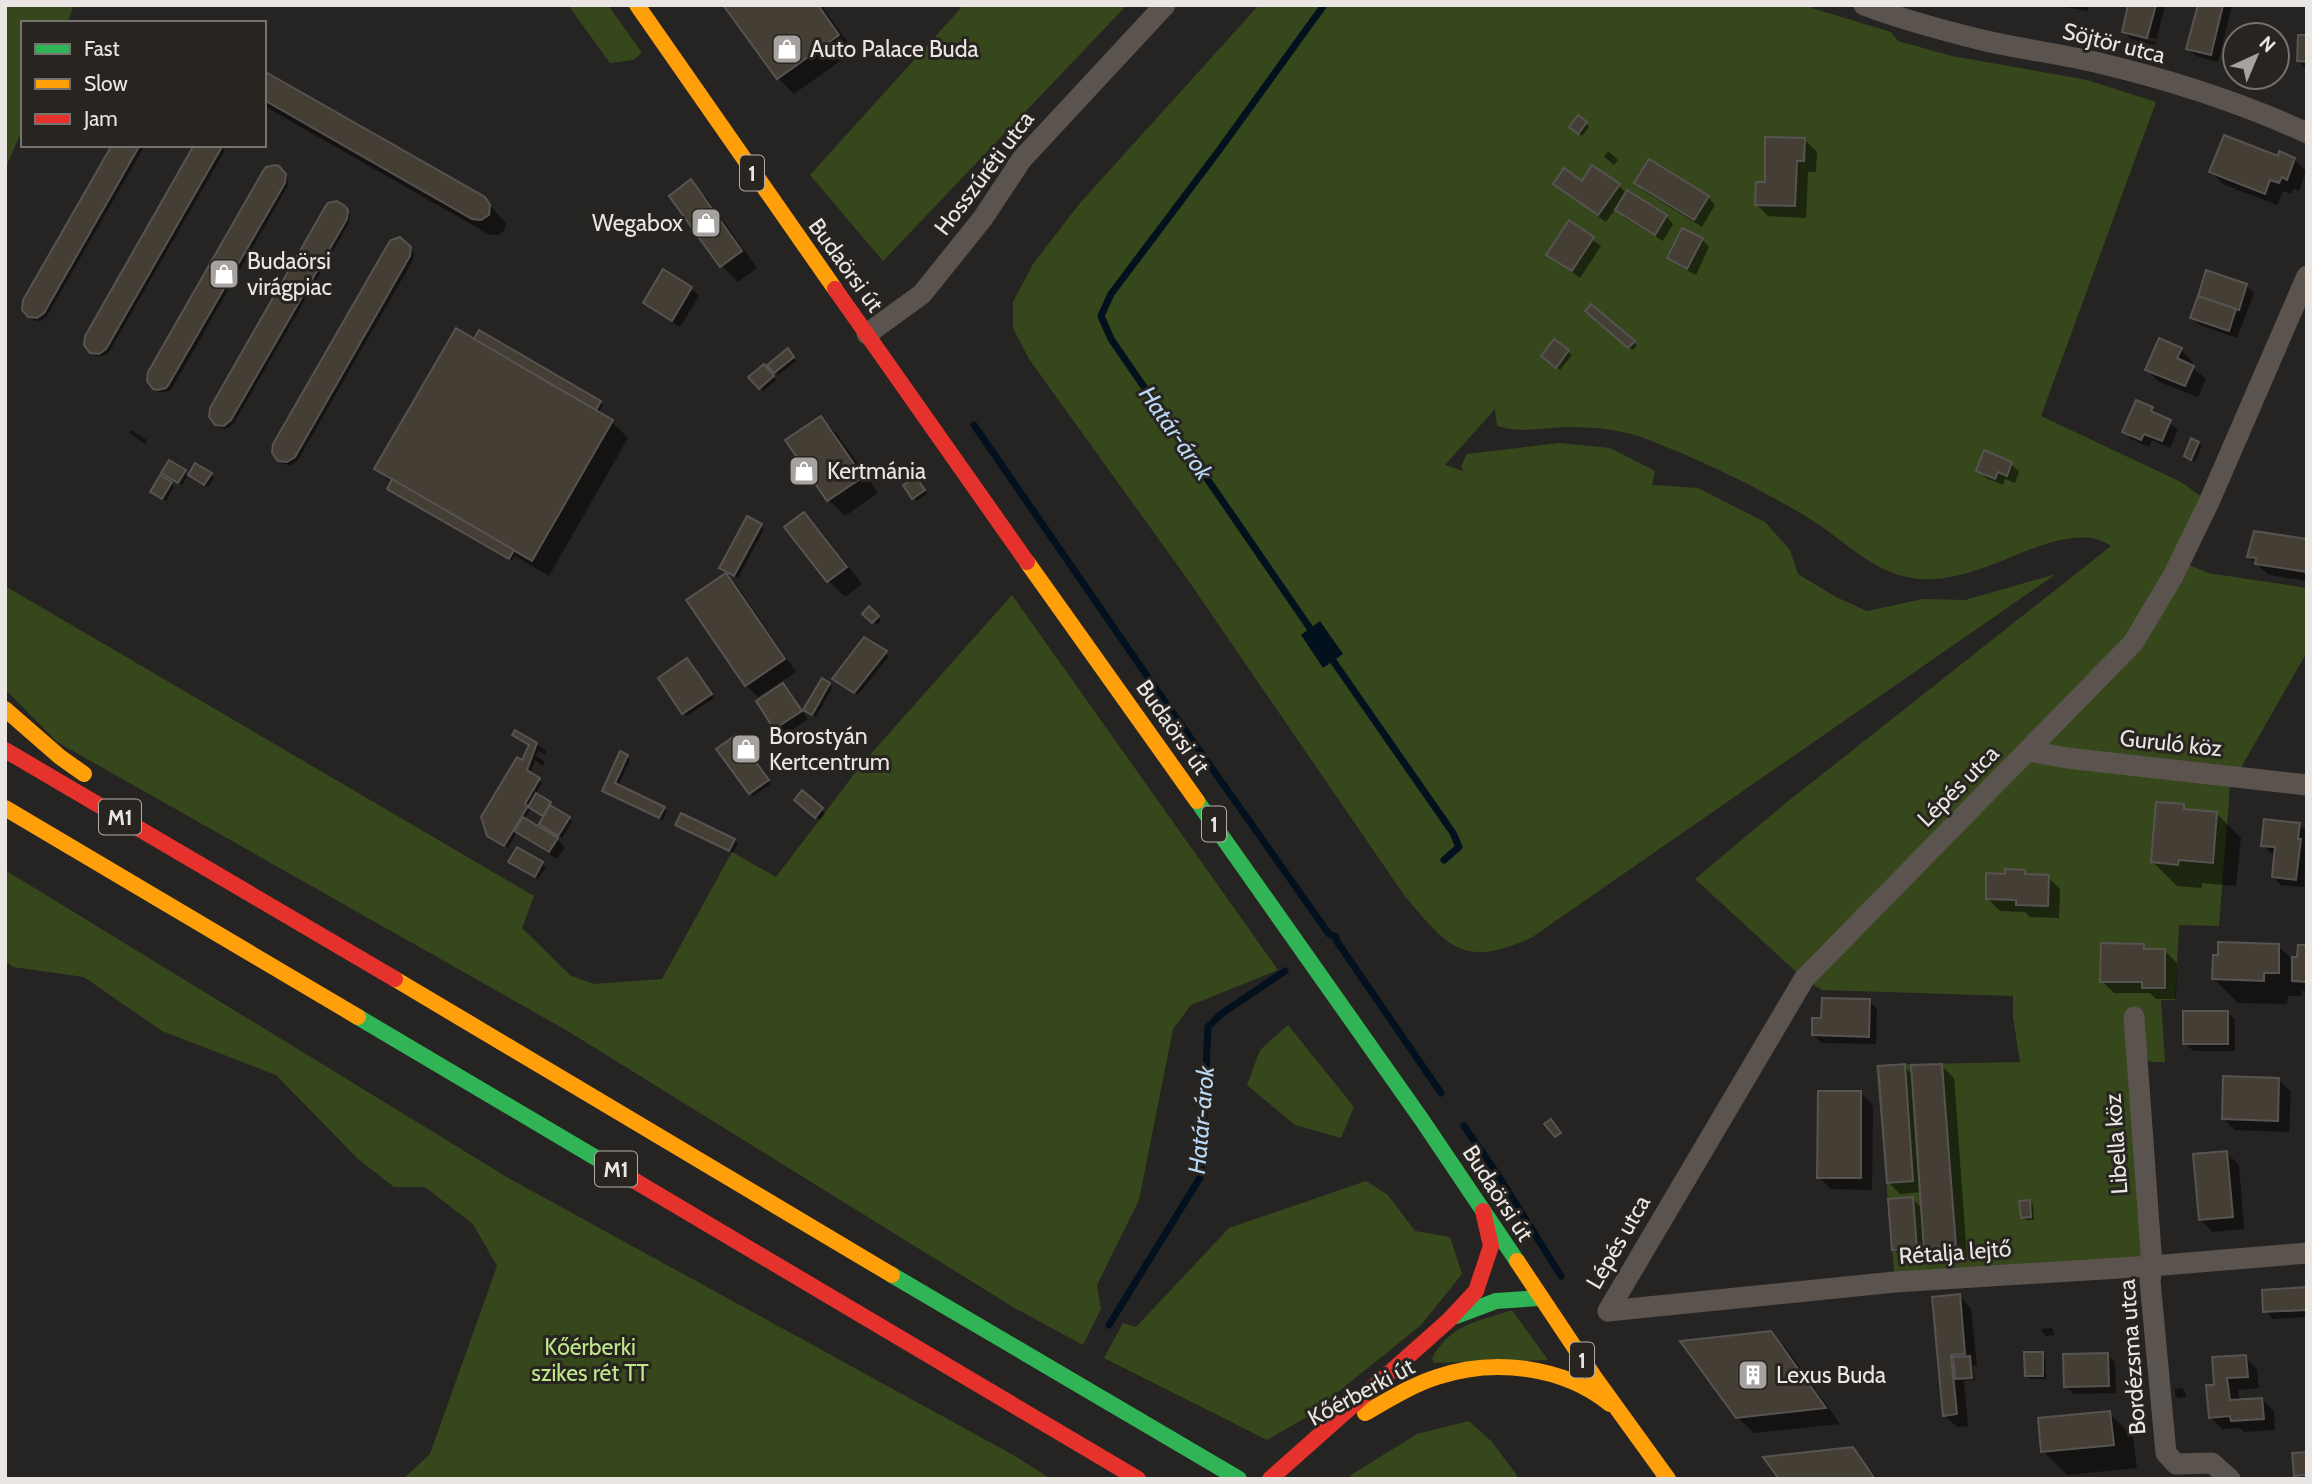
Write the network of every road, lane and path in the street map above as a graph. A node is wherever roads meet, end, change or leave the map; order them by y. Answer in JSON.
{"nodes":[{"id":1,"x":637,"y":5,"type":"edge"},
{"id":2,"x":1165,"y":5,"type":"edge"},
{"id":3,"x":1864,"y":5,"type":"edge"},
{"id":4,"x":2307,"y":133,"type":"edge"},
{"id":5,"x":2307,"y":276,"type":"edge"},
{"id":6,"x":867,"y":334,"type":"junction"},
{"id":7,"x":5,"y":709,"type":"edge"},
{"id":8,"x":5,"y":750,"type":"edge"},
{"id":9,"x":2029,"y":751,"type":"junction"},
{"id":10,"x":2307,"y":785,"type":"edge"},
{"id":11,"x":5,"y":808,"type":"edge"},
{"id":12,"x":234,"y":883,"type":"junction"},
{"id":13,"x":2134,"y":1017,"type":"dead end"},
{"id":14,"x":1483,"y":1211,"type":"junction"},
{"id":15,"x":2307,"y":1253,"type":"edge"},
{"id":16,"x":2152,"y":1266,"type":"junction"},
{"id":17,"x":1539,"y":1298,"type":"junction"},
{"id":18,"x":1608,"y":1311,"type":"joint"},
{"id":19,"x":1448,"y":1320,"type":"junction"},
{"id":20,"x":1626,"y":1422,"type":"junction"},
{"id":21,"x":1310,"y":1445,"type":"junction"},
{"id":22,"x":1238,"y":1478,"type":"edge"},
{"id":23,"x":1138,"y":1479,"type":"edge"},
{"id":24,"x":1270,"y":1479,"type":"edge"},
{"id":25,"x":1668,"y":1479,"type":"edge"},
{"id":26,"x":2230,"y":1479,"type":"edge"}],
"edges":[{"from":1,"to":6,"type":"main road","name":"Budaörsi út","number":"1"},
{"from":2,"to":6,"type":"street","name":"Hosszúréti utca"},
{"from":3,"to":4,"type":"street","name":"Söjtör utca"},
{"from":5,"to":9,"type":"street","name":"Lépés utca"},
{"from":6,"to":14,"type":"main road","name":"Budaörsi út","number":"1"},
{"from":7,"to":12,"type":"main road"},
{"from":8,"to":12,"type":"main road","number":"M1"},
{"from":9,"to":10,"type":"street","name":"Guruló köz"},
{"from":9,"to":18,"type":"street","name":"Lépés utca"},
{"from":11,"to":23,"type":"main road","number":"M1"},
{"from":12,"to":22,"type":"main road","number":"M1"},
{"from":13,"to":16,"type":"street","name":"Libella köz"},
{"from":14,"to":17,"type":"main road","name":"Budaörsi út","number":"1"},
{"from":14,"to":19,"type":"main road","name":"Kőérberki út"},
{"from":15,"to":16,"type":"street","name":"Rétalja lejtő"},
{"from":16,"to":18,"type":"street","name":"Rétalja lejtő"},
{"from":16,"to":26,"type":"street","name":"Bordézsma utca"},
{"from":17,"to":19,"type":"main road","name":"Kőérberki út"},
{"from":17,"to":20,"type":"main road","name":"Budaörsi út","number":"1"},
{"from":19,"to":21,"type":"main road","name":"Kőérberki út"},
{"from":20,"to":21,"type":"main road","name":"Kőérberki út"},
{"from":20,"to":25,"type":"main road","name":"Budaörsi út","number":"1"},
{"from":21,"to":24,"type":"main road","name":"Kőérberki út"}]}
